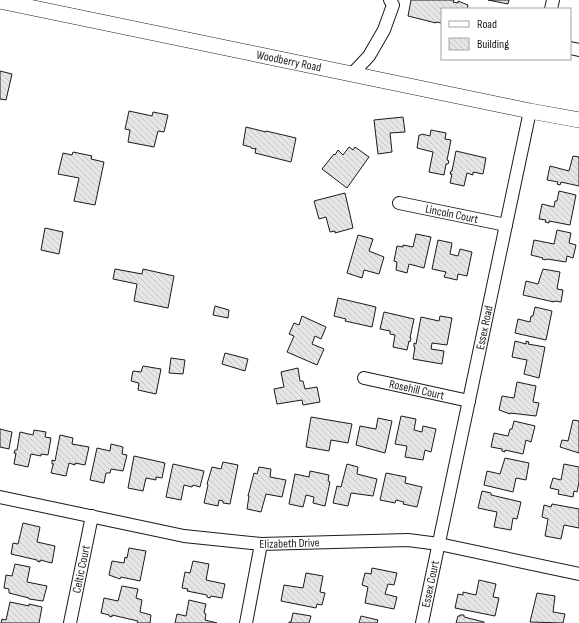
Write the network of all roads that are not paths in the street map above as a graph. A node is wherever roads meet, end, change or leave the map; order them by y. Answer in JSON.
{"nodes":[{"id":1,"x":0,"y":0,"type":"edge"},
{"id":2,"x":390,"y":0,"type":"edge"},
{"id":3,"x":353,"y":73,"type":"junction"},
{"id":4,"x":530,"y":111,"type":"junction"},
{"id":5,"x":579,"y":120,"type":"edge"},
{"id":6,"x":399,"y":203,"type":"dead end"},
{"id":7,"x":506,"y":225,"type":"junction"},
{"id":8,"x":364,"y":378,"type":"dead end"},
{"id":9,"x":469,"y":402,"type":"junction"},
{"id":10,"x":0,"y":497,"type":"edge"},
{"id":11,"x":92,"y":516,"type":"junction"},
{"id":12,"x":261,"y":544,"type":"junction"},
{"id":13,"x":439,"y":544,"type":"junction"},
{"id":14,"x":579,"y":574,"type":"edge"},
{"id":15,"x":70,"y":623,"type":"edge"},
{"id":16,"x":246,"y":623,"type":"edge"},
{"id":17,"x":422,"y":623,"type":"edge"}],
"edges":[{"from":1,"to":3,"type":"street","name":"Woodberry Road"},
{"from":2,"to":3,"type":"street"},
{"from":3,"to":4,"type":"street","name":"Woodberry Road"},
{"from":4,"to":5,"type":"street","name":"Woodberry Road"},
{"from":4,"to":7,"type":"street","name":"Essex Road"},
{"from":6,"to":7,"type":"street","name":"Lincoln Court"},
{"from":7,"to":9,"type":"street","name":"Essex Road"},
{"from":8,"to":9,"type":"street","name":"Rosehill Court"},
{"from":9,"to":13,"type":"street","name":"Essex Road"},
{"from":10,"to":11,"type":"street","name":"Elizabeth Drive"},
{"from":11,"to":12,"type":"street","name":"Elizabeth Drive"},
{"from":11,"to":15,"type":"street","name":"Celtic Court"},
{"from":12,"to":13,"type":"street","name":"Elizabeth Drive"},
{"from":12,"to":16,"type":"street"},
{"from":13,"to":14,"type":"street","name":"Elizabeth Drive"},
{"from":13,"to":17,"type":"street","name":"Essex Court"}]}
